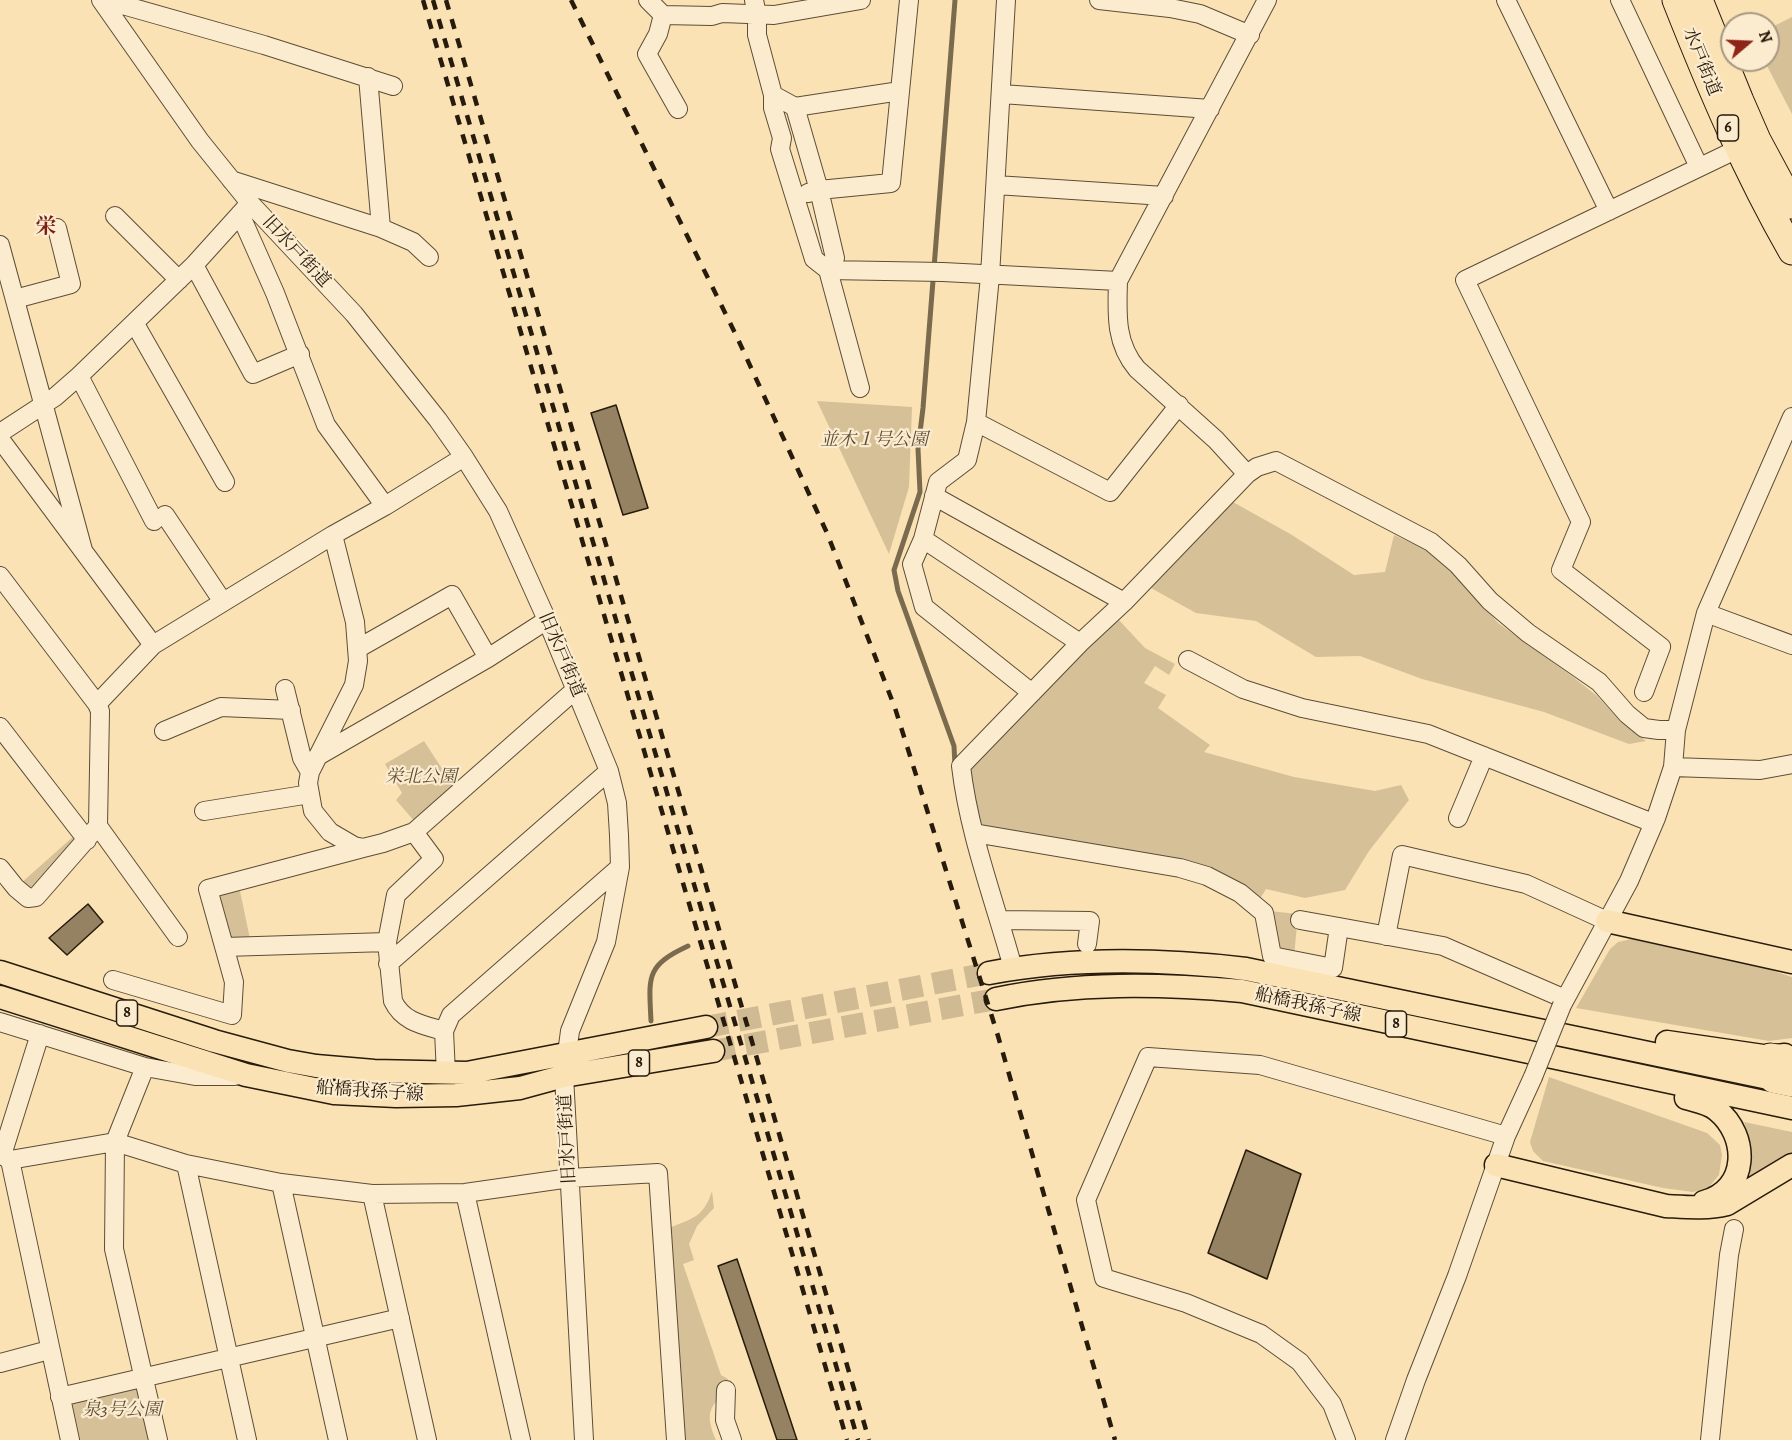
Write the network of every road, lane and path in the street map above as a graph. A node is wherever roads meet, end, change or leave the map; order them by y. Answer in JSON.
{"nodes":[{"id":1,"x":103,"y":0,"type":"edge"},
{"id":2,"x":648,"y":0,"type":"edge"},
{"id":3,"x":861,"y":0,"type":"edge"},
{"id":4,"x":909,"y":0,"type":"edge"},
{"id":5,"x":1006,"y":0,"type":"edge"},
{"id":6,"x":1099,"y":0,"type":"edge"},
{"id":7,"x":1267,"y":0,"type":"edge"},
{"id":8,"x":1506,"y":0,"type":"edge"},
{"id":9,"x":1620,"y":0,"type":"edge"},
{"id":10,"x":1676,"y":0,"type":"edge"},
{"id":11,"x":1699,"y":0,"type":"edge"},
{"id":12,"x":840,"y":2,"type":"edge"},
{"id":13,"x":722,"y":7,"type":"edge"},
{"id":14,"x":755,"y":8,"type":"edge"},
{"id":15,"x":663,"y":15,"type":"junction"},
{"id":16,"x":1250,"y":35,"type":"junction"},
{"id":17,"x":368,"y":78,"type":"junction"},
{"id":18,"x":393,"y":86,"type":"dead end"},
{"id":19,"x":900,"y":91,"type":"junction"},
{"id":20,"x":1002,"y":94,"type":"junction"},
{"id":21,"x":773,"y":95,"type":"junction"},
{"id":22,"x":795,"y":107,"type":"junction"},
{"id":23,"x":678,"y":109,"type":"dead end"},
{"id":24,"x":1210,"y":109,"type":"junction"},
{"id":25,"x":1748,"y":144,"type":"junction"},
{"id":26,"x":1699,"y":167,"type":"junction"},
{"id":27,"x":231,"y":180,"type":"junction"},
{"id":28,"x":996,"y":185,"type":"junction"},
{"id":29,"x":819,"y":190,"type":"junction"},
{"id":30,"x":796,"y":196,"type":"junction"},
{"id":31,"x":1164,"y":196,"type":"junction"},
{"id":32,"x":1792,"y":205,"type":"edge"},
{"id":33,"x":245,"y":209,"type":"junction"},
{"id":34,"x":1609,"y":211,"type":"junction"},
{"id":35,"x":115,"y":216,"type":"dead end"},
{"id":36,"x":57,"y":228,"type":"dead end"},
{"id":37,"x":381,"y":228,"type":"junction"},
{"id":38,"x":0,"y":245,"type":"edge"},
{"id":39,"x":1792,"y":251,"type":"edge"},
{"id":40,"x":429,"y":257,"type":"dead end"},
{"id":41,"x":194,"y":266,"type":"junction"},
{"id":42,"x":828,"y":270,"type":"junction"},
{"id":43,"x":990,"y":276,"type":"junction"},
{"id":44,"x":179,"y":280,"type":"junction"},
{"id":45,"x":1118,"y":281,"type":"junction"},
{"id":46,"x":15,"y":299,"type":"junction"},
{"id":47,"x":135,"y":324,"type":"junction"},
{"id":48,"x":300,"y":354,"type":"junction"},
{"id":49,"x":79,"y":376,"type":"junction"},
{"id":50,"x":860,"y":388,"type":"dead end"},
{"id":51,"x":42,"y":404,"type":"junction"},
{"id":52,"x":1179,"y":405,"type":"junction"},
{"id":53,"x":1792,"y":417,"type":"edge"},
{"id":54,"x":976,"y":422,"type":"junction"},
{"id":55,"x":0,"y":433,"type":"edge"},
{"id":56,"x":0,"y":439,"type":"edge"},
{"id":57,"x":464,"y":457,"type":"junction"},
{"id":58,"x":1247,"y":474,"type":"junction"},
{"id":59,"x":225,"y":482,"type":"dead end"},
{"id":60,"x":934,"y":496,"type":"junction"},
{"id":61,"x":385,"y":506,"type":"junction"},
{"id":62,"x":333,"y":535,"type":"junction"},
{"id":63,"x":922,"y":539,"type":"junction"},
{"id":64,"x":83,"y":550,"type":"junction"},
{"id":65,"x":0,"y":576,"type":"edge"},
{"id":66,"x":223,"y":602,"type":"junction"},
{"id":67,"x":1124,"y":602,"type":"junction"},
{"id":68,"x":1706,"y":614,"type":"junction"},
{"id":69,"x":547,"y":620,"type":"junction"},
{"id":70,"x":1080,"y":643,"type":"junction"},
{"id":71,"x":153,"y":645,"type":"junction"},
{"id":72,"x":1792,"y":645,"type":"edge"},
{"id":73,"x":357,"y":650,"type":"junction"},
{"id":74,"x":488,"y":658,"type":"junction"},
{"id":75,"x":1188,"y":660,"type":"dead end"},
{"id":76,"x":285,"y":689,"type":"dead end"},
{"id":77,"x":575,"y":690,"type":"junction"},
{"id":78,"x":1644,"y":692,"type":"dead end"},
{"id":79,"x":1032,"y":693,"type":"junction"},
{"id":80,"x":97,"y":704,"type":"junction"},
{"id":81,"x":291,"y":710,"type":"junction"},
{"id":82,"x":0,"y":727,"type":"edge"},
{"id":83,"x":1676,"y":730,"type":"junction"},
{"id":84,"x":164,"y":731,"type":"dead end"},
{"id":85,"x":1484,"y":756,"type":"junction"},
{"id":86,"x":314,"y":764,"type":"junction"},
{"id":87,"x":1792,"y":764,"type":"edge"},
{"id":88,"x":1673,"y":767,"type":"junction"},
{"id":89,"x":609,"y":771,"type":"junction"},
{"id":90,"x":310,"y":794,"type":"junction"},
{"id":91,"x":204,"y":811,"type":"dead end"},
{"id":92,"x":1458,"y":818,"type":"dead end"},
{"id":93,"x":1653,"y":823,"type":"junction"},
{"id":94,"x":414,"y":832,"type":"junction"},
{"id":95,"x":92,"y":833,"type":"junction"},
{"id":96,"x":974,"y":833,"type":"junction"},
{"id":97,"x":363,"y":848,"type":"junction"},
{"id":98,"x":620,"y":867,"type":"junction"},
{"id":99,"x":0,"y":868,"type":"edge"},
{"id":100,"x":999,"y":920,"type":"junction"},
{"id":101,"x":1300,"y":920,"type":"dead end"},
{"id":102,"x":1607,"y":921,"type":"junction"},
{"id":103,"x":1340,"y":927,"type":"junction"},
{"id":104,"x":1386,"y":936,"type":"junction"},
{"id":105,"x":178,"y":937,"type":"dead end"},
{"id":106,"x":387,"y":942,"type":"junction"},
{"id":107,"x":1087,"y":944,"type":"dead end"},
{"id":108,"x":225,"y":947,"type":"junction"},
{"id":109,"x":1792,"y":962,"type":"edge"},
{"id":110,"x":0,"y":964,"type":"edge"},
{"id":111,"x":388,"y":964,"type":"junction"},
{"id":112,"x":1013,"y":968,"type":"junction"},
{"id":113,"x":0,"y":972,"type":"edge"},
{"id":114,"x":989,"y":973,"type":"tunnel mouth"},
{"id":115,"x":1332,"y":977,"type":"junction"},
{"id":116,"x":22,"y":979,"type":"junction"},
{"id":117,"x":113,"y":980,"type":"dead end"},
{"id":118,"x":0,"y":997,"type":"edge"},
{"id":119,"x":996,"y":999,"type":"tunnel mouth"},
{"id":120,"x":1563,"y":1002,"type":"junction"},
{"id":121,"x":0,"y":1022,"type":"edge"},
{"id":122,"x":706,"y":1027,"type":"tunnel mouth"},
{"id":123,"x":444,"y":1031,"type":"junction"},
{"id":124,"x":40,"y":1034,"type":"junction"},
{"id":125,"x":713,"y":1051,"type":"tunnel mouth"},
{"id":126,"x":567,"y":1052,"type":"junction"},
{"id":127,"x":1583,"y":1064,"type":"junction"},
{"id":128,"x":145,"y":1066,"type":"junction"},
{"id":129,"x":1784,"y":1066,"type":"edge"},
{"id":130,"x":446,"y":1074,"type":"junction"},
{"id":131,"x":246,"y":1076,"type":"junction"},
{"id":132,"x":564,"y":1076,"type":"junction"},
{"id":133,"x":1792,"y":1108,"type":"edge"},
{"id":134,"x":1506,"y":1137,"type":"junction"},
{"id":135,"x":115,"y":1142,"type":"junction"},
{"id":136,"x":4,"y":1156,"type":"edge"},
{"id":137,"x":186,"y":1164,"type":"junction"},
{"id":138,"x":1496,"y":1165,"type":"junction"},
{"id":139,"x":1792,"y":1165,"type":"edge"},
{"id":140,"x":570,"y":1178,"type":"junction"},
{"id":141,"x":280,"y":1183,"type":"junction"},
{"id":142,"x":465,"y":1193,"type":"junction"},
{"id":143,"x":372,"y":1194,"type":"junction"},
{"id":144,"x":1685,"y":1207,"type":"junction"},
{"id":145,"x":1734,"y":1229,"type":"dead end"},
{"id":146,"x":400,"y":1318,"type":"junction"},
{"id":147,"x":315,"y":1338,"type":"junction"},
{"id":148,"x":49,"y":1350,"type":"junction"},
{"id":149,"x":228,"y":1358,"type":"junction"},
{"id":150,"x":0,"y":1363,"type":"edge"},
{"id":151,"x":144,"y":1378,"type":"junction"},
{"id":152,"x":726,"y":1390,"type":"dead end"},
{"id":153,"x":60,"y":1397,"type":"junction"},
{"id":154,"x":70,"y":1440,"type":"edge"},
{"id":155,"x":158,"y":1440,"type":"edge"},
{"id":156,"x":247,"y":1440,"type":"edge"},
{"id":157,"x":338,"y":1440,"type":"edge"},
{"id":158,"x":427,"y":1440,"type":"edge"},
{"id":159,"x":521,"y":1440,"type":"edge"},
{"id":160,"x":584,"y":1440,"type":"edge"},
{"id":161,"x":676,"y":1440,"type":"edge"},
{"id":162,"x":732,"y":1440,"type":"edge"},
{"id":163,"x":1346,"y":1440,"type":"edge"},
{"id":164,"x":1395,"y":1440,"type":"edge"},
{"id":165,"x":1710,"y":1440,"type":"edge"}],
"edges":[{"from":1,"to":17,"type":"street"},
{"from":1,"to":27,"type":"street","name":"旧水戸街道"},
{"from":2,"to":15,"type":"street"},
{"from":3,"to":12,"type":"street"},
{"from":4,"to":19,"type":"street"},
{"from":5,"to":20,"type":"street"},
{"from":6,"to":16,"type":"street"},
{"from":7,"to":16,"type":"street"},
{"from":8,"to":34,"type":"street"},
{"from":9,"to":26,"type":"street"},
{"from":10,"to":25,"type":"highway","name":"水戸街道","number":"6"},
{"from":11,"to":25,"type":"highway","name":"水戸街道","number":"6"},
{"from":12,"to":14,"type":"street"},
{"from":13,"to":14,"type":"street"},
{"from":13,"to":15,"type":"street"},
{"from":14,"to":21,"type":"street"},
{"from":15,"to":23,"type":"street"},
{"from":16,"to":24,"type":"street"},
{"from":17,"to":18,"type":"street"},
{"from":17,"to":37,"type":"street"},
{"from":19,"to":22,"type":"street"},
{"from":19,"to":29,"type":"street"},
{"from":20,"to":24,"type":"street"},
{"from":20,"to":28,"type":"street"},
{"from":21,"to":22,"type":"street"},
{"from":21,"to":30,"type":"street"},
{"from":22,"to":29,"type":"street"},
{"from":24,"to":31,"type":"street"},
{"from":25,"to":26,"type":"street"},
{"from":25,"to":32,"type":"highway","name":"水戸街道","number":"6"},
{"from":25,"to":39,"type":"highway","name":"水戸街道","number":"6"},
{"from":26,"to":34,"type":"street"},
{"from":27,"to":33,"type":"street","name":"旧水戸街道"},
{"from":27,"to":37,"type":"street"},
{"from":28,"to":31,"type":"street"},
{"from":28,"to":43,"type":"street"},
{"from":29,"to":30,"type":"street"},
{"from":29,"to":42,"type":"street"},
{"from":30,"to":42,"type":"street"},
{"from":31,"to":45,"type":"street"},
{"from":33,"to":41,"type":"street"},
{"from":33,"to":48,"type":"street"},
{"from":33,"to":57,"type":"street","name":"旧水戸街道"},
{"from":34,"to":78,"type":"street"},
{"from":35,"to":44,"type":"street"},
{"from":36,"to":46,"type":"street"},
{"from":37,"to":40,"type":"street"},
{"from":38,"to":46,"type":"street"},
{"from":41,"to":44,"type":"street"},
{"from":41,"to":48,"type":"street"},
{"from":42,"to":43,"type":"street"},
{"from":42,"to":50,"type":"street"},
{"from":43,"to":45,"type":"street"},
{"from":43,"to":54,"type":"street"},
{"from":44,"to":47,"type":"street"},
{"from":45,"to":52,"type":"street"},
{"from":46,"to":51,"type":"street"},
{"from":47,"to":49,"type":"street"},
{"from":47,"to":59,"type":"street"},
{"from":48,"to":61,"type":"street"},
{"from":49,"to":51,"type":"street"},
{"from":49,"to":66,"type":"street"},
{"from":51,"to":55,"type":"street"},
{"from":51,"to":64,"type":"street"},
{"from":52,"to":54,"type":"street"},
{"from":52,"to":58,"type":"street"},
{"from":53,"to":68,"type":"street"},
{"from":54,"to":60,"type":"street"},
{"from":56,"to":64,"type":"street"},
{"from":57,"to":61,"type":"street"},
{"from":57,"to":69,"type":"street","name":"旧水戸街道"},
{"from":58,"to":67,"type":"street"},
{"from":58,"to":83,"type":"street"},
{"from":60,"to":63,"type":"street"},
{"from":60,"to":67,"type":"street"},
{"from":61,"to":62,"type":"street"},
{"from":62,"to":66,"type":"street"},
{"from":62,"to":73,"type":"street"},
{"from":63,"to":70,"type":"street"},
{"from":63,"to":79,"type":"street"},
{"from":64,"to":71,"type":"street"},
{"from":65,"to":80,"type":"street"},
{"from":66,"to":71,"type":"street"},
{"from":67,"to":70,"type":"street"},
{"from":68,"to":72,"type":"street"},
{"from":68,"to":83,"type":"street"},
{"from":69,"to":74,"type":"street"},
{"from":69,"to":77,"type":"street","name":"旧水戸街道"},
{"from":70,"to":79,"type":"street"},
{"from":71,"to":80,"type":"street"},
{"from":73,"to":74,"type":"street"},
{"from":73,"to":86,"type":"street"},
{"from":74,"to":86,"type":"street"},
{"from":75,"to":85,"type":"street"},
{"from":76,"to":81,"type":"street"},
{"from":77,"to":89,"type":"street","name":"旧水戸街道"},
{"from":77,"to":94,"type":"street"},
{"from":79,"to":96,"type":"street"},
{"from":80,"to":95,"type":"street"},
{"from":81,"to":84,"type":"street"},
{"from":81,"to":86,"type":"street"},
{"from":82,"to":95,"type":"street"},
{"from":83,"to":88,"type":"street"},
{"from":85,"to":92,"type":"street"},
{"from":85,"to":93,"type":"street"},
{"from":86,"to":90,"type":"street"},
{"from":87,"to":88,"type":"street"},
{"from":88,"to":93,"type":"street"},
{"from":89,"to":98,"type":"street","name":"旧水戸街道"},
{"from":89,"to":111,"type":"street"},
{"from":90,"to":91,"type":"street"},
{"from":90,"to":97,"type":"street"},
{"from":93,"to":102,"type":"street"},
{"from":94,"to":97,"type":"street"},
{"from":94,"to":106,"type":"street"},
{"from":95,"to":99,"type":"street"},
{"from":95,"to":105,"type":"street"},
{"from":96,"to":100,"type":"street"},
{"from":96,"to":115,"type":"street"},
{"from":97,"to":108,"type":"street"},
{"from":98,"to":123,"type":"street"},
{"from":98,"to":126,"type":"street","name":"旧水戸街道"},
{"from":100,"to":107,"type":"street"},
{"from":100,"to":112,"type":"street"},
{"from":101,"to":103,"type":"street"},
{"from":102,"to":104,"type":"street"},
{"from":102,"to":109,"type":"main road"},
{"from":102,"to":120,"type":"street"},
{"from":103,"to":104,"type":"street"},
{"from":103,"to":115,"type":"street"},
{"from":104,"to":120,"type":"street"},
{"from":106,"to":108,"type":"street"},
{"from":106,"to":111,"type":"street"},
{"from":108,"to":117,"type":"street"},
{"from":110,"to":116,"type":"street"},
{"from":111,"to":123,"type":"street"},
{"from":112,"to":114,"type":"main road","name":"船橋我孫子線","number":"8"},
{"from":112,"to":115,"type":"main road","name":"船橋我孫子線","number":"8"},
{"from":113,"to":116,"type":"main road","name":"船橋我孫子線","number":"8"},
{"from":115,"to":129,"type":"main road","name":"船橋我孫子線","number":"8"},
{"from":116,"to":130,"type":"main road","name":"船橋我孫子線","number":"8"},
{"from":118,"to":131,"type":"main road","name":"船橋我孫子線","number":"8"},
{"from":119,"to":127,"type":"main road","name":"船橋我孫子線","number":"8"},
{"from":120,"to":134,"type":"street","bridge":true},
{"from":121,"to":124,"type":"street"},
{"from":122,"to":126,"type":"main road","name":"船橋我孫子線","number":"8"},
{"from":123,"to":130,"type":"street"},
{"from":124,"to":128,"type":"street"},
{"from":124,"to":136,"type":"street"},
{"from":125,"to":132,"type":"main road","name":"船橋我孫子線","number":"8"},
{"from":126,"to":130,"type":"main road","name":"船橋我孫子線","number":"8"},
{"from":126,"to":132,"type":"street","name":"旧水戸街道"},
{"from":127,"to":133,"type":"main road","name":"船橋我孫子線","number":"8"},
{"from":127,"to":144,"type":"main road"},
{"from":128,"to":131,"type":"street"},
{"from":128,"to":135,"type":"street"},
{"from":131,"to":132,"type":"main road","name":"船橋我孫子線","number":"8"},
{"from":132,"to":140,"type":"street","name":"旧水戸街道"},
{"from":134,"to":138,"type":"street"},
{"from":134,"to":163,"type":"street"},
{"from":135,"to":136,"type":"street"},
{"from":135,"to":137,"type":"street"},
{"from":135,"to":151,"type":"street"},
{"from":136,"to":148,"type":"street"},
{"from":137,"to":141,"type":"street"},
{"from":137,"to":149,"type":"street"},
{"from":138,"to":144,"type":"main road"},
{"from":138,"to":164,"type":"street"},
{"from":139,"to":144,"type":"main road"},
{"from":140,"to":142,"type":"street"},
{"from":140,"to":160,"type":"street","name":"旧水戸街道"},
{"from":140,"to":161,"type":"street"},
{"from":141,"to":143,"type":"street"},
{"from":141,"to":147,"type":"street"},
{"from":142,"to":143,"type":"street"},
{"from":142,"to":159,"type":"street"},
{"from":143,"to":146,"type":"street"},
{"from":145,"to":165,"type":"street"},
{"from":146,"to":147,"type":"street"},
{"from":146,"to":158,"type":"street"},
{"from":147,"to":149,"type":"street"},
{"from":147,"to":157,"type":"street"},
{"from":148,"to":150,"type":"street"},
{"from":148,"to":153,"type":"street"},
{"from":149,"to":151,"type":"street"},
{"from":149,"to":156,"type":"street"},
{"from":151,"to":153,"type":"street"},
{"from":151,"to":155,"type":"street"},
{"from":152,"to":162,"type":"street"},
{"from":153,"to":154,"type":"street"}]}
